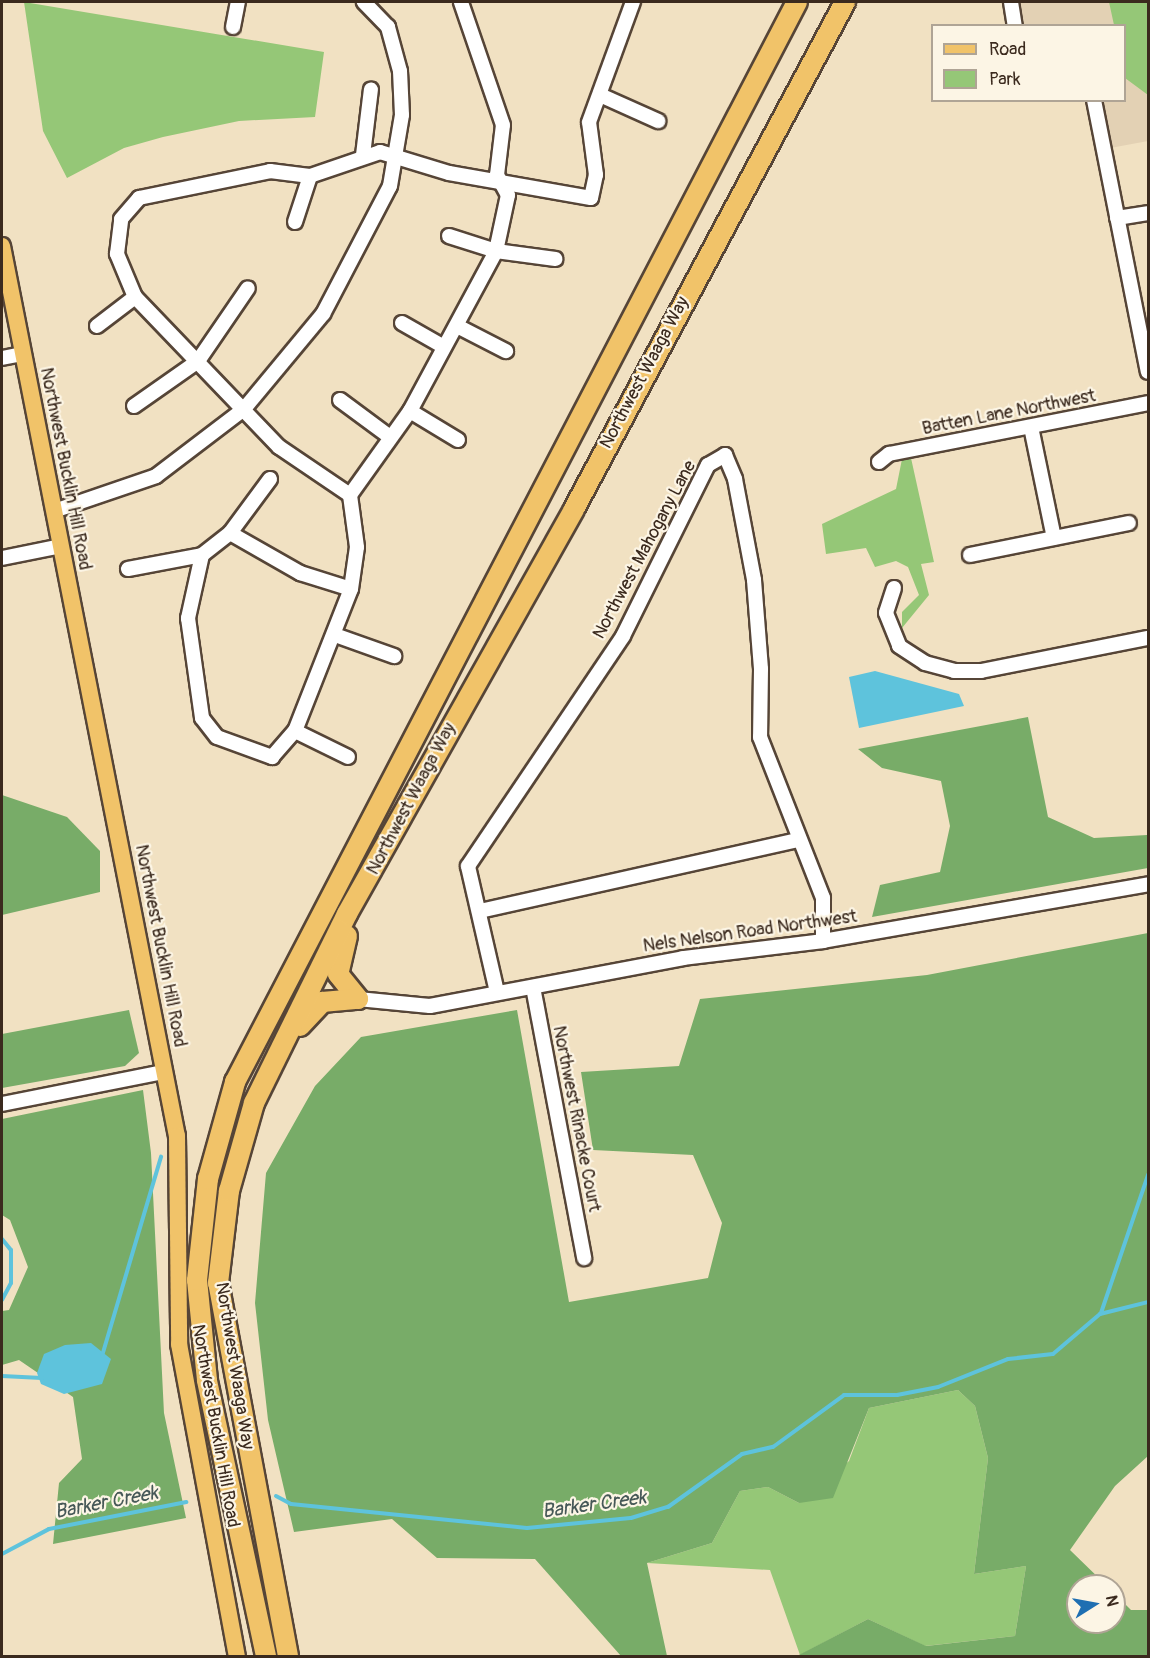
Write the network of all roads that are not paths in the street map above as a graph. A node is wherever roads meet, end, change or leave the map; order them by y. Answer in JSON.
{"nodes":[{"id":1,"x":238,"y":2,"type":"edge"},
{"id":2,"x":364,"y":2,"type":"edge"},
{"id":3,"x":461,"y":2,"type":"edge"},
{"id":4,"x":633,"y":2,"type":"edge"},
{"id":5,"x":795,"y":2,"type":"edge"},
{"id":6,"x":845,"y":2,"type":"edge"},
{"id":7,"x":1011,"y":2,"type":"edge"},
{"id":8,"x":1015,"y":24,"type":"edge"},
{"id":9,"x":233,"y":27,"type":"dead end"},
{"id":10,"x":371,"y":89,"type":"dead end"},
{"id":11,"x":600,"y":95,"type":"junction"},
{"id":12,"x":1094,"y":102,"type":"edge"},
{"id":13,"x":658,"y":121,"type":"dead end"},
{"id":14,"x":363,"y":155,"type":"junction"},
{"id":15,"x":396,"y":156,"type":"junction"},
{"id":16,"x":310,"y":176,"type":"junction"},
{"id":17,"x":503,"y":184,"type":"junction"},
{"id":18,"x":1149,"y":213,"type":"edge"},
{"id":19,"x":1117,"y":218,"type":"junction"},
{"id":20,"x":295,"y":222,"type":"dead end"},
{"id":21,"x":449,"y":236,"type":"dead end"},
{"id":22,"x":2,"y":246,"type":"edge"},
{"id":23,"x":496,"y":251,"type":"junction"},
{"id":24,"x":555,"y":259,"type":"dead end"},
{"id":25,"x":248,"y":288,"type":"dead end"},
{"id":26,"x":135,"y":297,"type":"junction"},
{"id":27,"x":402,"y":323,"type":"dead end"},
{"id":28,"x":97,"y":326,"type":"dead end"},
{"id":29,"x":459,"y":327,"type":"junction"},
{"id":30,"x":444,"y":347,"type":"junction"},
{"id":31,"x":506,"y":351,"type":"dead end"},
{"id":32,"x":22,"y":354,"type":"junction"},
{"id":33,"x":2,"y":358,"type":"edge"},
{"id":34,"x":198,"y":361,"type":"junction"},
{"id":35,"x":1149,"y":372,"type":"edge"},
{"id":36,"x":340,"y":400,"type":"dead end"},
{"id":37,"x":1149,"y":403,"type":"edge"},
{"id":38,"x":134,"y":406,"type":"dead end"},
{"id":39,"x":244,"y":409,"type":"junction"},
{"id":40,"x":410,"y":411,"type":"junction"},
{"id":41,"x":1031,"y":427,"type":"junction"},
{"id":42,"x":390,"y":436,"type":"junction"},
{"id":43,"x":459,"y":440,"type":"dead end"},
{"id":44,"x":879,"y":462,"type":"dead end"},
{"id":45,"x":270,"y":479,"type":"dead end"},
{"id":46,"x":350,"y":495,"type":"junction"},
{"id":47,"x":54,"y":512,"type":"junction"},
{"id":48,"x":1129,"y":523,"type":"dead end"},
{"id":49,"x":230,"y":532,"type":"junction"},
{"id":50,"x":1054,"y":538,"type":"junction"},
{"id":51,"x":61,"y":546,"type":"junction"},
{"id":52,"x":202,"y":555,"type":"junction"},
{"id":53,"x":970,"y":555,"type":"dead end"},
{"id":54,"x":2,"y":558,"type":"edge"},
{"id":55,"x":128,"y":569,"type":"dead end"},
{"id":56,"x":894,"y":588,"type":"dead end"},
{"id":57,"x":351,"y":589,"type":"junction"},
{"id":58,"x":335,"y":635,"type":"junction"},
{"id":59,"x":1149,"y":638,"type":"edge"},
{"id":60,"x":394,"y":656,"type":"dead end"},
{"id":61,"x":295,"y":731,"type":"junction"},
{"id":62,"x":348,"y":756,"type":"dead end"},
{"id":63,"x":798,"y":840,"type":"junction"},
{"id":64,"x":373,"y":871,"type":"junction"},
{"id":65,"x":1149,"y":884,"type":"edge"},
{"id":66,"x":480,"y":911,"type":"junction"},
{"id":67,"x":823,"y":941,"type":"junction"},
{"id":68,"x":533,"y":987,"type":"junction"},
{"id":69,"x":497,"y":992,"type":"junction"},
{"id":70,"x":358,"y":999,"type":"junction"},
{"id":71,"x":164,"y":1072,"type":"junction"},
{"id":72,"x":265,"y":1075,"type":"junction"},
{"id":73,"x":2,"y":1104,"type":"edge"},
{"id":74,"x":584,"y":1258,"type":"dead end"},
{"id":75,"x":237,"y":1656,"type":"edge"},
{"id":76,"x":266,"y":1656,"type":"edge"},
{"id":77,"x":288,"y":1656,"type":"edge"}],
"edges":[{"from":1,"to":9,"type":"street"},
{"from":2,"to":15,"type":"street"},
{"from":3,"to":17,"type":"street"},
{"from":4,"to":11,"type":"street"},
{"from":5,"to":76,"type":"highway","name":"Northwest Waaga Way"},
{"from":6,"to":64,"type":"highway","name":"Northwest Waaga Way"},
{"from":7,"to":8,"type":"street"},
{"from":10,"to":14,"type":"street"},
{"from":11,"to":13,"type":"street"},
{"from":11,"to":17,"type":"street"},
{"from":12,"to":19,"type":"street"},
{"from":14,"to":15,"type":"street"},
{"from":14,"to":16,"type":"street"},
{"from":15,"to":17,"type":"street"},
{"from":15,"to":39,"type":"street"},
{"from":16,"to":20,"type":"street"},
{"from":16,"to":26,"type":"street"},
{"from":17,"to":23,"type":"street"},
{"from":18,"to":19,"type":"street"},
{"from":19,"to":35,"type":"street"},
{"from":21,"to":23,"type":"street"},
{"from":22,"to":32,"type":"main road","name":"Northwest Bucklin Hill Road"},
{"from":23,"to":24,"type":"street"},
{"from":23,"to":29,"type":"street"},
{"from":25,"to":34,"type":"street"},
{"from":26,"to":28,"type":"street"},
{"from":26,"to":34,"type":"street"},
{"from":27,"to":30,"type":"street"},
{"from":29,"to":30,"type":"street"},
{"from":29,"to":31,"type":"street"},
{"from":30,"to":40,"type":"street"},
{"from":32,"to":33,"type":"street"},
{"from":32,"to":47,"type":"main road","name":"Northwest Bucklin Hill Road"},
{"from":34,"to":38,"type":"street"},
{"from":34,"to":39,"type":"street"},
{"from":36,"to":42,"type":"street"},
{"from":37,"to":41,"type":"street","name":"Batten Lane Northwest"},
{"from":39,"to":46,"type":"street"},
{"from":39,"to":47,"type":"street"},
{"from":40,"to":42,"type":"street"},
{"from":40,"to":43,"type":"street"},
{"from":41,"to":44,"type":"street","name":"Batten Lane Northwest"},
{"from":41,"to":50,"type":"street"},
{"from":42,"to":46,"type":"street"},
{"from":45,"to":49,"type":"street"},
{"from":46,"to":57,"type":"street"},
{"from":47,"to":51,"type":"main road","name":"Northwest Bucklin Hill Road"},
{"from":48,"to":50,"type":"street"},
{"from":49,"to":52,"type":"street"},
{"from":49,"to":57,"type":"street"},
{"from":50,"to":53,"type":"street"},
{"from":51,"to":54,"type":"street"},
{"from":51,"to":71,"type":"main road","name":"Northwest Bucklin Hill Road"},
{"from":52,"to":55,"type":"street"},
{"from":52,"to":61,"type":"street"},
{"from":56,"to":59,"type":"street"},
{"from":57,"to":58,"type":"street"},
{"from":58,"to":60,"type":"street"},
{"from":58,"to":61,"type":"street"},
{"from":61,"to":62,"type":"street"},
{"from":63,"to":66,"type":"street"},
{"from":63,"to":66,"type":"street","name":"Northwest Mahogany Lane"},
{"from":63,"to":67,"type":"street"},
{"from":64,"to":70,"type":"highway"},
{"from":64,"to":72,"type":"highway","name":"Northwest Waaga Way"},
{"from":65,"to":67,"type":"street","name":"Nels Nelson Road Northwest"},
{"from":66,"to":69,"type":"street"},
{"from":67,"to":68,"type":"street","name":"Nels Nelson Road Northwest"},
{"from":68,"to":69,"type":"street","name":"Nels Nelson Road Northwest"},
{"from":68,"to":74,"type":"street","name":"Northwest Rinacke Court"},
{"from":69,"to":70,"type":"street","name":"Nels Nelson Road Northwest"},
{"from":70,"to":72,"type":"highway"},
{"from":71,"to":73,"type":"street"},
{"from":71,"to":75,"type":"main road","name":"Northwest Bucklin Hill Road"},
{"from":72,"to":77,"type":"highway","name":"Northwest Waaga Way"}]}
